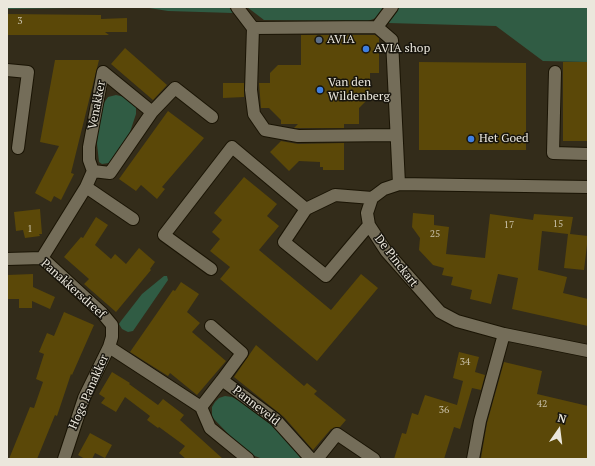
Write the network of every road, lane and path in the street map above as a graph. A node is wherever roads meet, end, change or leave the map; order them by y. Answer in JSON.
{"nodes":[{"id":1,"x":237,"y":7,"type":"edge"},
{"id":2,"x":392,"y":7,"type":"edge"},
{"id":3,"x":377,"y":27,"type":"junction"},
{"id":4,"x":253,"y":28,"type":"junction"},
{"id":5,"x":7,"y":70,"type":"edge"},
{"id":6,"x":555,"y":72,"type":"dead end"},
{"id":7,"x":152,"y":112,"type":"junction"},
{"id":8,"x":212,"y":117,"type":"dead end"},
{"id":9,"x":395,"y":135,"type":"junction"},
{"id":10,"x":18,"y":148,"type":"dead end"},
{"id":11,"x":588,"y":154,"type":"edge"},
{"id":12,"x":93,"y":171,"type":"junction"},
{"id":13,"x":399,"y":184,"type":"junction"},
{"id":14,"x":86,"y":187,"type":"junction"},
{"id":15,"x":588,"y":187,"type":"edge"},
{"id":16,"x":372,"y":198,"type":"junction"},
{"id":17,"x":306,"y":209,"type":"junction"},
{"id":18,"x":133,"y":219,"type":"dead end"},
{"id":19,"x":369,"y":225,"type":"junction"},
{"id":20,"x":42,"y":258,"type":"junction"},
{"id":21,"x":7,"y":259,"type":"edge"},
{"id":22,"x":211,"y":269,"type":"dead end"},
{"id":23,"x":112,"y":326,"type":"joint"},
{"id":24,"x":211,"y":326,"type":"dead end"},
{"id":25,"x":504,"y":334,"type":"junction"},
{"id":26,"x":109,"y":347,"type":"junction"},
{"id":27,"x":588,"y":351,"type":"edge"},
{"id":28,"x":222,"y":380,"type":"junction"},
{"id":29,"x":201,"y":407,"type":"junction"},
{"id":30,"x":64,"y":459,"type":"edge"},
{"id":31,"x":248,"y":459,"type":"edge"},
{"id":32,"x":311,"y":459,"type":"edge"},
{"id":33,"x":317,"y":459,"type":"edge"},
{"id":34,"x":374,"y":459,"type":"edge"},
{"id":35,"x":473,"y":459,"type":"edge"}],
"edges":[{"from":1,"to":4,"type":"street"},
{"from":2,"to":3,"type":"street"},
{"from":3,"to":4,"type":"street"},
{"from":3,"to":9,"type":"street"},
{"from":4,"to":9,"type":"street"},
{"from":5,"to":10,"type":"street"},
{"from":6,"to":11,"type":"street"},
{"from":7,"to":8,"type":"street"},
{"from":7,"to":12,"type":"street"},
{"from":7,"to":12,"type":"street","name":"Venakker"},
{"from":9,"to":13,"type":"street"},
{"from":12,"to":14,"type":"street"},
{"from":13,"to":15,"type":"street"},
{"from":13,"to":16,"type":"street"},
{"from":14,"to":18,"type":"street"},
{"from":14,"to":20,"type":"street"},
{"from":16,"to":17,"type":"street"},
{"from":16,"to":19,"type":"street","name":"De Pinckart"},
{"from":17,"to":19,"type":"street"},
{"from":17,"to":22,"type":"street"},
{"from":19,"to":25,"type":"street","name":"De Pinckart"},
{"from":20,"to":21,"type":"street","name":"Panakkersdreef"},
{"from":20,"to":23,"type":"street","name":"Panakkersdreef"},
{"from":23,"to":26,"type":"street","name":"Hoge Panakker"},
{"from":24,"to":28,"type":"street"},
{"from":25,"to":27,"type":"street","name":"De Pinckart"},
{"from":25,"to":35,"type":"street"},
{"from":26,"to":29,"type":"street"},
{"from":26,"to":30,"type":"street","name":"Hoge Panakker"},
{"from":28,"to":29,"type":"street","name":"Panneveld"},
{"from":28,"to":32,"type":"street","name":"Panneveld"},
{"from":29,"to":31,"type":"street"},
{"from":33,"to":34,"type":"street"}]}
